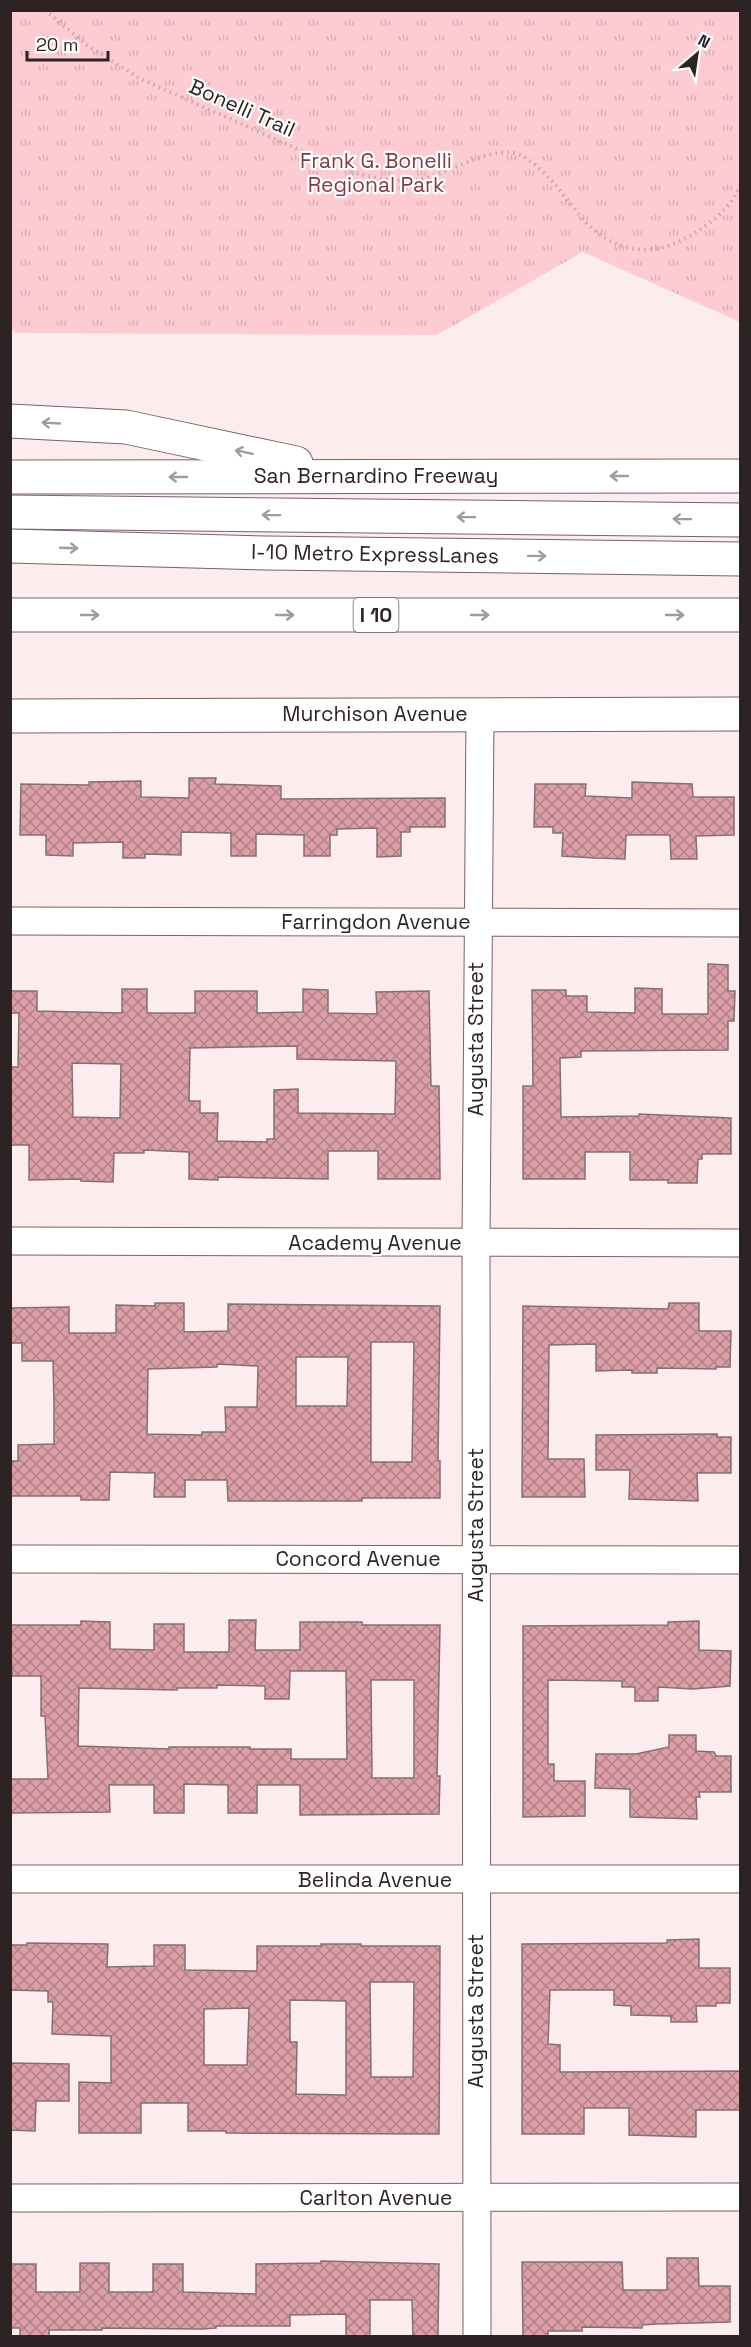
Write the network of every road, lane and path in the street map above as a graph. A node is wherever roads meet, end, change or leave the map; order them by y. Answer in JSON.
{"nodes":[{"id":1,"x":45,"y":10,"type":"edge"},
{"id":2,"x":741,"y":187,"type":"edge"},
{"id":3,"x":10,"y":421,"type":"edge"},
{"id":4,"x":741,"y":476,"type":"edge"},
{"id":5,"x":10,"y":477,"type":"edge"},
{"id":6,"x":363,"y":477,"type":"junction"},
{"id":7,"x":10,"y":512,"type":"edge"},
{"id":8,"x":741,"y":520,"type":"edge"},
{"id":9,"x":10,"y":546,"type":"edge"},
{"id":10,"x":741,"y":559,"type":"edge"},
{"id":11,"x":10,"y":615,"type":"edge"},
{"id":12,"x":741,"y":615,"type":"edge"},
{"id":13,"x":480,"y":714,"type":"junction"},
{"id":14,"x":741,"y":714,"type":"edge"},
{"id":15,"x":10,"y":716,"type":"edge"},
{"id":16,"x":10,"y":921,"type":"edge"},
{"id":17,"x":477,"y":922,"type":"junction"},
{"id":18,"x":741,"y":923,"type":"edge"},
{"id":19,"x":10,"y":1241,"type":"edge"},
{"id":20,"x":476,"y":1243,"type":"junction"},
{"id":21,"x":741,"y":1243,"type":"edge"},
{"id":22,"x":10,"y":1559,"type":"edge"},
{"id":23,"x":476,"y":1559,"type":"junction"},
{"id":24,"x":741,"y":1560,"type":"edge"},
{"id":25,"x":10,"y":1879,"type":"edge"},
{"id":26,"x":741,"y":1879,"type":"edge"},
{"id":27,"x":476,"y":1880,"type":"junction"},
{"id":28,"x":476,"y":2197,"type":"junction"},
{"id":29,"x":741,"y":2197,"type":"edge"},
{"id":30,"x":10,"y":2198,"type":"edge"},
{"id":31,"x":477,"y":2337,"type":"edge"}],
"edges":[{"from":1,"to":2,"type":"path","name":"Bonelli Trail"},
{"from":6,"to":3,"type":"main road","one_way":true},
{"from":4,"to":6,"type":"main road","name":"San Bernardino Freeway","one_way":true},
{"from":6,"to":5,"type":"main road","name":"San Bernardino Freeway","one_way":true},
{"from":8,"to":7,"type":"main road","name":"I-10 Metro ExpressLanes","one_way":true},
{"from":9,"to":10,"type":"main road","name":"I-10 Metro ExpressLanes","one_way":true},
{"from":11,"to":12,"type":"main road","number":"I 10","one_way":true},
{"from":13,"to":14,"type":"main road","name":"Murchison Avenue"},
{"from":13,"to":15,"type":"main road","name":"Murchison Avenue"},
{"from":13,"to":17,"type":"street","name":"Augusta Street"},
{"from":16,"to":17,"type":"street","name":"Farringdon Avenue"},
{"from":17,"to":18,"type":"street","name":"Farringdon Avenue"},
{"from":17,"to":20,"type":"street","name":"Augusta Street"},
{"from":19,"to":20,"type":"street","name":"Academy Avenue"},
{"from":20,"to":21,"type":"street","name":"Academy Avenue"},
{"from":20,"to":23,"type":"street","name":"Augusta Street"},
{"from":22,"to":23,"type":"street","name":"Concord Avenue"},
{"from":23,"to":24,"type":"street","name":"Concord Avenue"},
{"from":23,"to":27,"type":"street","name":"Augusta Street"},
{"from":25,"to":27,"type":"street","name":"Belinda Avenue"},
{"from":26,"to":27,"type":"street","name":"Belinda Avenue"},
{"from":27,"to":28,"type":"street","name":"Augusta Street"},
{"from":28,"to":29,"type":"street","name":"Carlton Avenue"},
{"from":28,"to":30,"type":"street","name":"Carlton Avenue"},
{"from":28,"to":31,"type":"street","name":"Augusta Street"}]}
